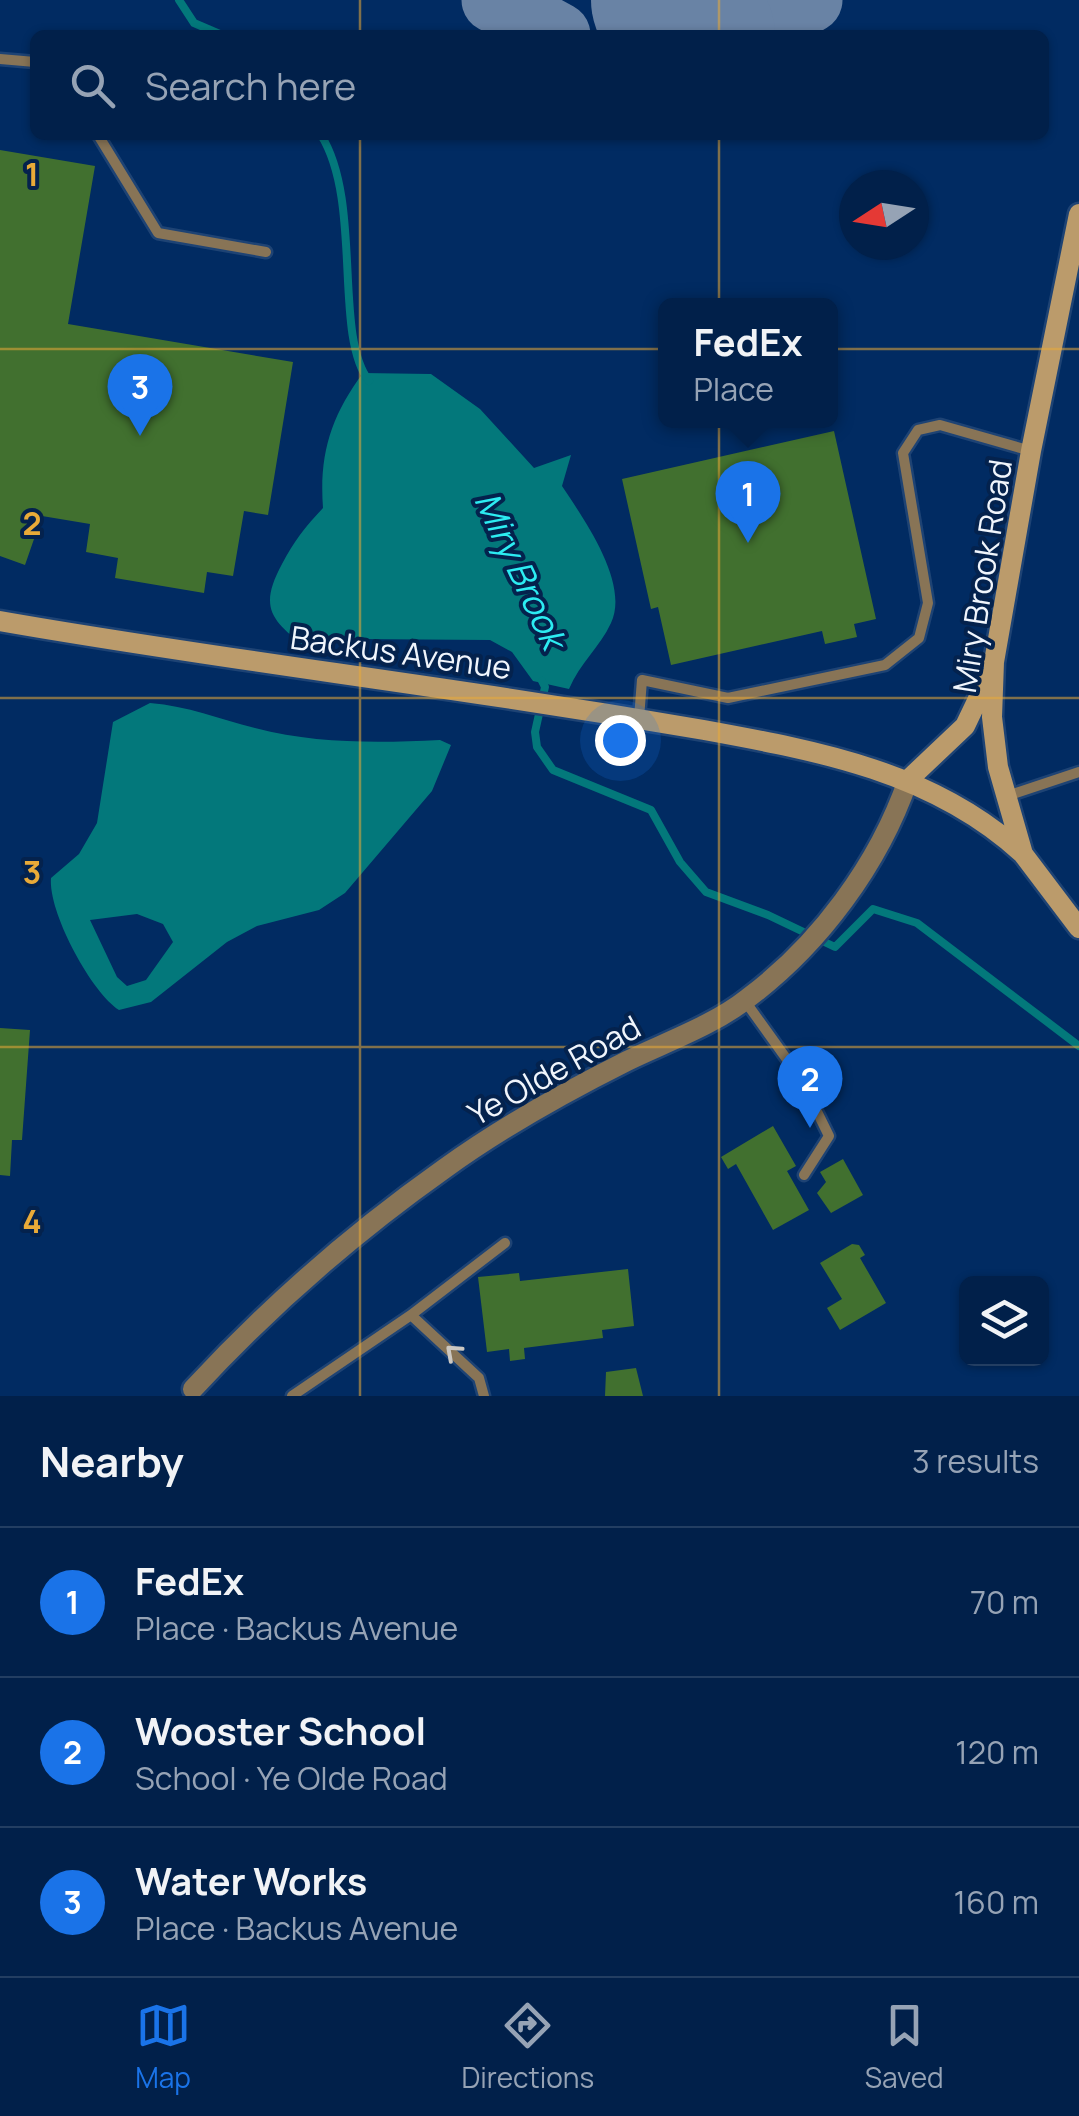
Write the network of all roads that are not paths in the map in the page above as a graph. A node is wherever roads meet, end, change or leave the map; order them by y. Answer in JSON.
{"nodes":[{"id":1,"x":0,"y":59,"type":"edge"},
{"id":2,"x":30,"y":62,"type":"edge"},
{"id":3,"x":101,"y":140,"type":"edge"},
{"id":4,"x":1079,"y":214,"type":"edge"},
{"id":5,"x":266,"y":252,"type":"dead end"},
{"id":6,"x":1031,"y":451,"type":"junction"},
{"id":7,"x":0,"y":621,"type":"edge"},
{"id":8,"x":994,"y":662,"type":"junction"},
{"id":9,"x":639,"y":718,"type":"junction"},
{"id":10,"x":1079,"y":772,"type":"edge"},
{"id":11,"x":908,"y":780,"type":"junction"},
{"id":12,"x":1006,"y":797,"type":"junction"},
{"id":13,"x":1022,"y":854,"type":"junction"},
{"id":14,"x":1079,"y":928,"type":"edge"},
{"id":15,"x":746,"y":1001,"type":"junction"},
{"id":16,"x":804,"y":1175,"type":"dead end"},
{"id":17,"x":506,"y":1243,"type":"dead end"},
{"id":18,"x":411,"y":1315,"type":"junction"},
{"id":19,"x":191,"y":1393,"type":"edge"},
{"id":20,"x":292,"y":1396,"type":"edge"},
{"id":21,"x":484,"y":1396,"type":"edge"}],
"edges":[{"from":1,"to":2,"type":"lane"},
{"from":3,"to":5,"type":"lane"},
{"from":4,"to":6,"type":"main road","name":"Miry Brook Road"},
{"from":6,"to":8,"type":"main road","name":"Miry Brook Road"},
{"from":6,"to":9,"type":"lane"},
{"from":7,"to":9,"type":"main road","name":"Backus Avenue"},
{"from":8,"to":11,"type":"main road"},
{"from":8,"to":12,"type":"main road","name":"Miry Brook Road"},
{"from":9,"to":11,"type":"main road","name":"Backus Avenue"},
{"from":10,"to":12,"type":"lane"},
{"from":11,"to":13,"type":"main road","name":"Backus Avenue"},
{"from":11,"to":15,"type":"street","name":"Ye Olde Road"},
{"from":12,"to":13,"type":"main road","name":"Miry Brook Road"},
{"from":13,"to":14,"type":"main road","name":"Miry Brook Road"},
{"from":15,"to":16,"type":"lane"},
{"from":15,"to":19,"type":"street","name":"Ye Olde Road"},
{"from":17,"to":18,"type":"lane"},
{"from":18,"to":20,"type":"lane"},
{"from":21,"to":18,"type":"lane","one_way":true}]}
